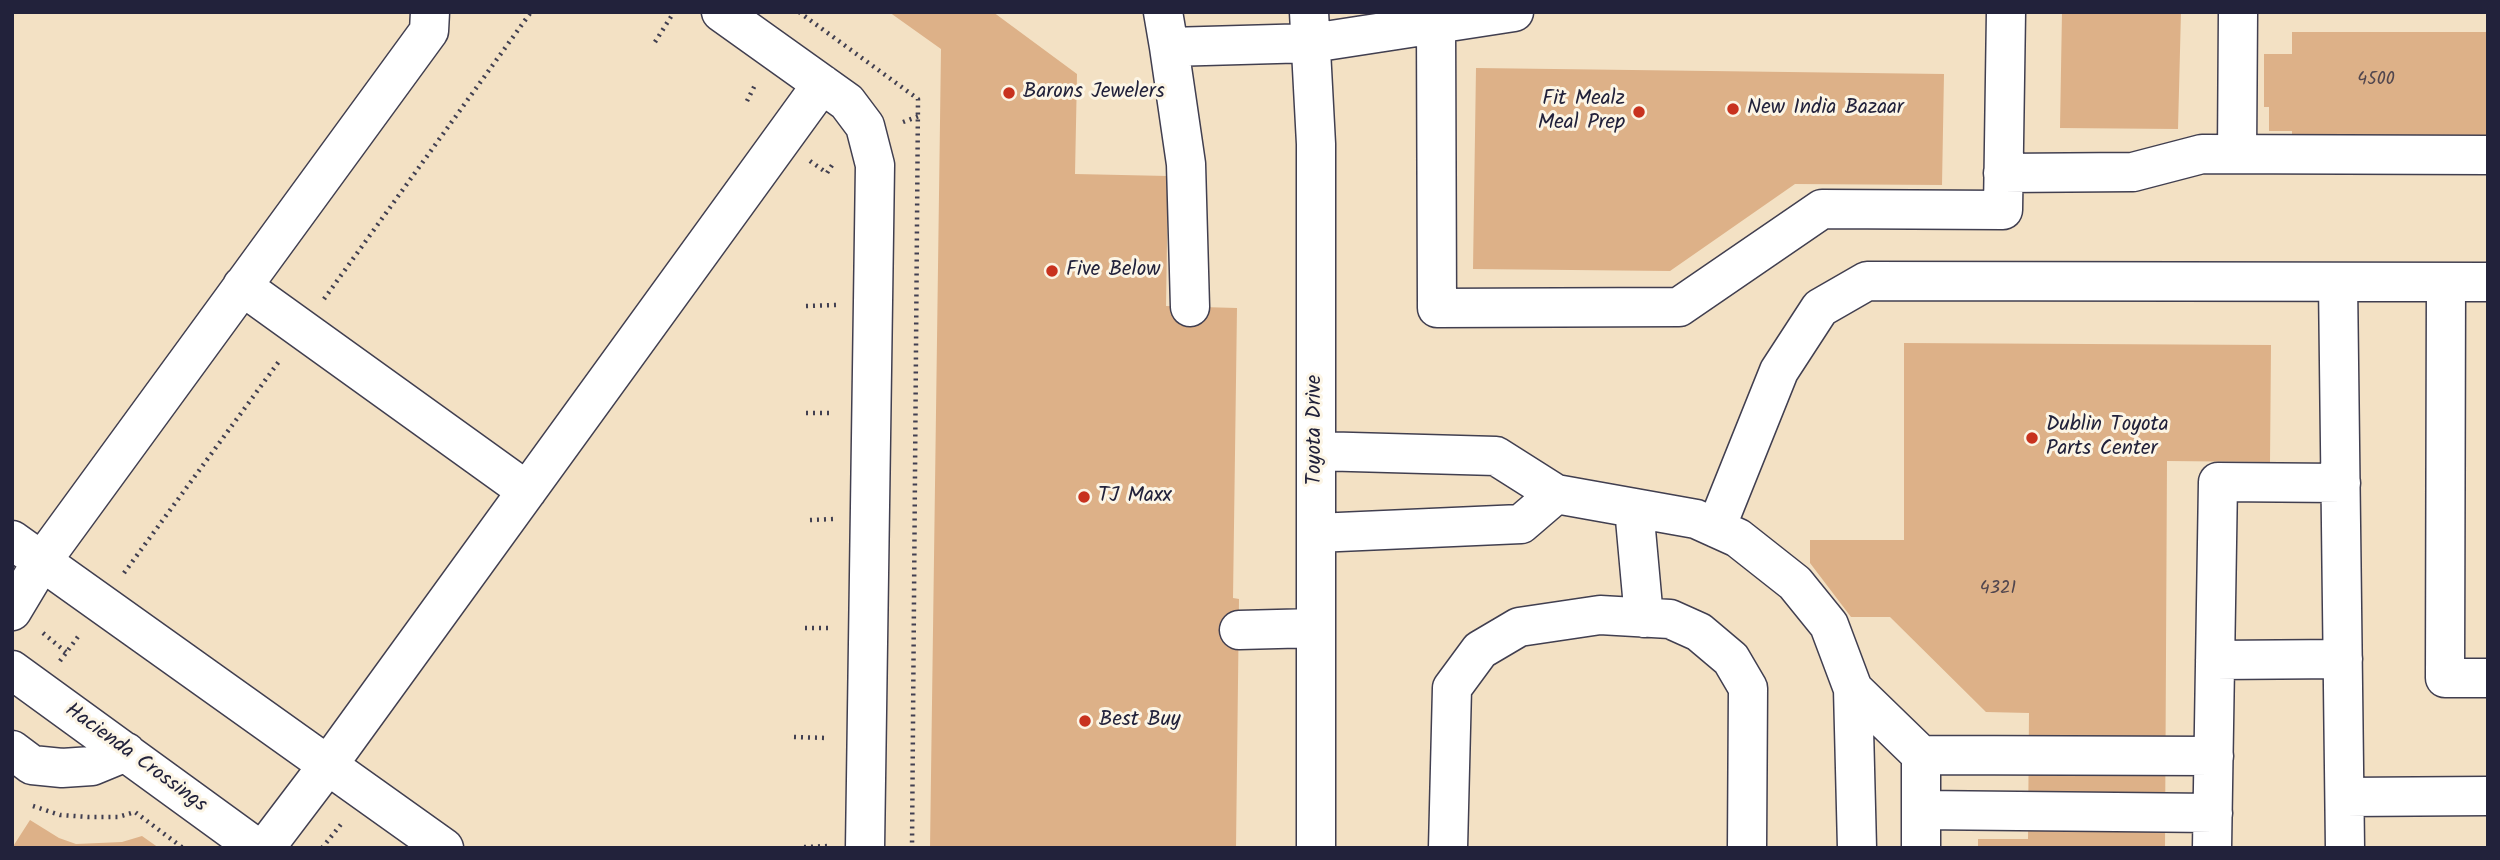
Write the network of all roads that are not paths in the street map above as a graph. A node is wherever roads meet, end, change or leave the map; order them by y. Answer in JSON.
{"nodes":[{"id":1,"x":430,"y":12,"type":"edge"},
{"id":2,"x":721,"y":12,"type":"edge"},
{"id":3,"x":1514,"y":12,"type":"edge"},
{"id":4,"x":2006,"y":12,"type":"edge"},
{"id":5,"x":2238,"y":12,"type":"edge"},
{"id":6,"x":1436,"y":24,"type":"junction"},
{"id":7,"x":1310,"y":28,"type":"edge"},
{"id":8,"x":1166,"y":29,"type":"edge"},
{"id":9,"x":822,"y":84,"type":"junction"},
{"id":10,"x":2237,"y":154,"type":"junction"},
{"id":11,"x":2488,"y":155,"type":"edge"},
{"id":12,"x":2003,"y":173,"type":"junction"},
{"id":13,"x":2338,"y":282,"type":"junction"},
{"id":14,"x":2446,"y":282,"type":"junction"},
{"id":15,"x":2488,"y":282,"type":"edge"},
{"id":16,"x":242,"y":286,"type":"junction"},
{"id":17,"x":1190,"y":307,"type":"dead end"},
{"id":18,"x":1316,"y":451,"type":"junction"},
{"id":19,"x":2341,"y":483,"type":"junction"},
{"id":20,"x":527,"y":491,"type":"junction"},
{"id":21,"x":1556,"y":494,"type":"junction"},
{"id":22,"x":1634,"y":508,"type":"junction"},
{"id":23,"x":1716,"y":528,"type":"junction"},
{"id":24,"x":1316,"y":533,"type":"junction"},
{"id":25,"x":27,"y":550,"type":"edge"},
{"id":26,"x":12,"y":611,"type":"edge"},
{"id":27,"x":1644,"y":618,"type":"junction"},
{"id":28,"x":1316,"y":628,"type":"junction"},
{"id":29,"x":1239,"y":630,"type":"dead end"},
{"id":30,"x":2343,"y":659,"type":"junction"},
{"id":31,"x":2216,"y":660,"type":"junction"},
{"id":32,"x":2488,"y":678,"type":"edge"},
{"id":33,"x":26,"y":680,"type":"edge"},
{"id":34,"x":1853,"y":689,"type":"junction"},
{"id":35,"x":12,"y":750,"type":"edge"},
{"id":36,"x":126,"y":752,"type":"junction"},
{"id":37,"x":1921,"y":755,"type":"junction"},
{"id":38,"x":2214,"y":756,"type":"junction"},
{"id":39,"x":328,"y":765,"type":"junction"},
{"id":40,"x":2488,"y":796,"type":"edge"},
{"id":41,"x":2345,"y":797,"type":"junction"},
{"id":42,"x":1921,"y":810,"type":"junction"},
{"id":43,"x":2213,"y":830,"type":"edge"},
{"id":44,"x":257,"y":848,"type":"edge"},
{"id":45,"x":265,"y":848,"type":"edge"},
{"id":46,"x":443,"y":848,"type":"edge"},
{"id":47,"x":865,"y":848,"type":"edge"},
{"id":48,"x":1316,"y":848,"type":"edge"},
{"id":49,"x":1448,"y":848,"type":"edge"},
{"id":50,"x":1747,"y":848,"type":"edge"},
{"id":51,"x":1857,"y":848,"type":"edge"},
{"id":52,"x":1921,"y":848,"type":"edge"},
{"id":53,"x":2345,"y":848,"type":"edge"}],
"edges":[{"from":1,"to":16,"type":"street"},
{"from":2,"to":9,"type":"street"},
{"from":3,"to":6,"type":"street"},
{"from":4,"to":12,"type":"street"},
{"from":5,"to":10,"type":"street"},
{"from":6,"to":7,"type":"street"},
{"from":6,"to":12,"type":"street"},
{"from":7,"to":8,"type":"street"},
{"from":7,"to":18,"type":"street","name":"Toyota Drive"},
{"from":8,"to":17,"type":"street"},
{"from":9,"to":20,"type":"street"},
{"from":9,"to":47,"type":"street"},
{"from":10,"to":11,"type":"street"},
{"from":10,"to":12,"type":"street"},
{"from":13,"to":14,"type":"street"},
{"from":13,"to":19,"type":"street"},
{"from":13,"to":23,"type":"street"},
{"from":14,"to":15,"type":"street"},
{"from":14,"to":32,"type":"street"},
{"from":16,"to":20,"type":"street"},
{"from":16,"to":25,"type":"street"},
{"from":18,"to":21,"type":"street"},
{"from":18,"to":24,"type":"street","name":"Toyota Drive"},
{"from":19,"to":30,"type":"street"},
{"from":19,"to":31,"type":"street"},
{"from":20,"to":39,"type":"street"},
{"from":21,"to":22,"type":"street"},
{"from":21,"to":24,"type":"street"},
{"from":22,"to":23,"type":"street"},
{"from":22,"to":27,"type":"street"},
{"from":23,"to":34,"type":"street"},
{"from":24,"to":28,"type":"street","name":"Toyota Drive"},
{"from":25,"to":26,"type":"street"},
{"from":25,"to":39,"type":"street"},
{"from":27,"to":49,"type":"street"},
{"from":27,"to":50,"type":"street"},
{"from":28,"to":29,"type":"street"},
{"from":28,"to":48,"type":"street","name":"Toyota Drive"},
{"from":30,"to":31,"type":"street"},
{"from":30,"to":41,"type":"street"},
{"from":31,"to":38,"type":"street"},
{"from":33,"to":36,"type":"street","name":"Hacienda Crossings"},
{"from":34,"to":37,"type":"street"},
{"from":34,"to":51,"type":"street"},
{"from":35,"to":36,"type":"street"},
{"from":36,"to":44,"type":"street","name":"Hacienda Crossings"},
{"from":37,"to":38,"type":"street"},
{"from":37,"to":42,"type":"street"},
{"from":38,"to":43,"type":"street"},
{"from":39,"to":45,"type":"street"},
{"from":39,"to":46,"type":"street"},
{"from":40,"to":41,"type":"street"},
{"from":41,"to":53,"type":"street"},
{"from":42,"to":43,"type":"street"},
{"from":42,"to":52,"type":"street"}]}
